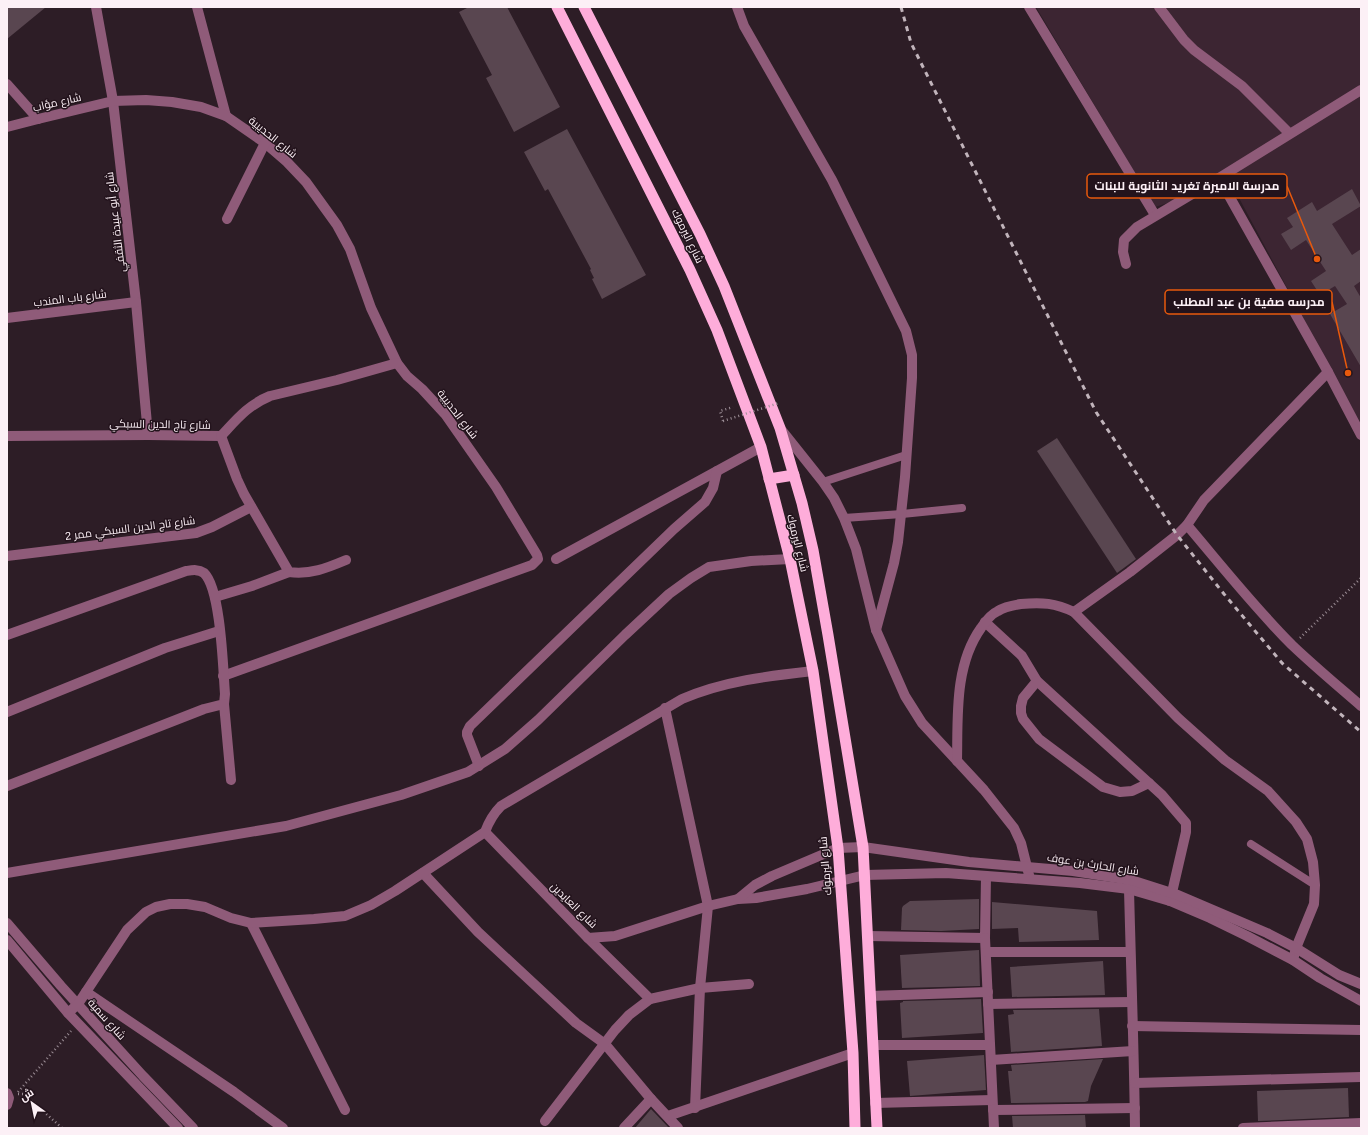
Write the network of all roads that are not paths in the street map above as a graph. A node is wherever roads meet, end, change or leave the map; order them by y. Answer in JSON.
{"nodes":[{"id":1,"x":96,"y":7,"type":"edge"},
{"id":2,"x":197,"y":7,"type":"edge"},
{"id":3,"x":557,"y":7,"type":"edge"},
{"id":4,"x":584,"y":7,"type":"edge"},
{"id":5,"x":736,"y":7,"type":"edge"},
{"id":6,"x":1029,"y":7,"type":"edge"},
{"id":7,"x":1159,"y":7,"type":"edge"},
{"id":8,"x":7,"y":84,"type":"edge"},
{"id":9,"x":1361,"y":90,"type":"edge"},
{"id":10,"x":113,"y":102,"type":"junction"},
{"id":11,"x":226,"y":116,"type":"junction"},
{"id":12,"x":38,"y":118,"type":"junction"},
{"id":13,"x":7,"y":127,"type":"edge"},
{"id":14,"x":1289,"y":134,"type":"junction"},
{"id":15,"x":265,"y":143,"type":"junction"},
{"id":16,"x":1219,"y":178,"type":"junction"},
{"id":17,"x":1155,"y":215,"type":"junction"},
{"id":18,"x":228,"y":219,"type":"dead end"},
{"id":19,"x":1126,"y":264,"type":"dead end"},
{"id":20,"x":136,"y":302,"type":"junction"},
{"id":21,"x":7,"y":318,"type":"edge"},
{"id":22,"x":397,"y":363,"type":"junction"},
{"id":23,"x":1328,"y":372,"type":"junction"},
{"id":24,"x":780,"y":428,"type":"junction"},
{"id":25,"x":1361,"y":434,"type":"edge"},
{"id":26,"x":148,"y":435,"type":"junction"},
{"id":27,"x":7,"y":436,"type":"edge"},
{"id":28,"x":221,"y":436,"type":"junction"},
{"id":29,"x":761,"y":447,"type":"junction"},
{"id":30,"x":906,"y":455,"type":"junction"},
{"id":31,"x":717,"y":471,"type":"junction"},
{"id":32,"x":794,"y":475,"type":"junction"},
{"id":33,"x":769,"y":479,"type":"junction"},
{"id":34,"x":823,"y":482,"type":"junction"},
{"id":35,"x":251,"y":507,"type":"junction"},
{"id":36,"x":962,"y":508,"type":"dead end"},
{"id":37,"x":902,"y":514,"type":"junction"},
{"id":38,"x":844,"y":518,"type":"junction"},
{"id":39,"x":1187,"y":525,"type":"junction"},
{"id":40,"x":7,"y":556,"type":"edge"},
{"id":41,"x":556,"y":559,"type":"dead end"},
{"id":42,"x":790,"y":559,"type":"junction"},
{"id":43,"x":346,"y":560,"type":"dead end"},
{"id":44,"x":289,"y":572,"type":"junction"},
{"id":45,"x":215,"y":597,"type":"junction"},
{"id":46,"x":1074,"y":612,"type":"junction"},
{"id":47,"x":985,"y":622,"type":"junction"},
{"id":48,"x":876,"y":630,"type":"junction"},
{"id":49,"x":219,"y":631,"type":"junction"},
{"id":50,"x":7,"y":636,"type":"edge"},
{"id":51,"x":813,"y":671,"type":"junction"},
{"id":52,"x":223,"y":676,"type":"junction"},
{"id":53,"x":1037,"y":681,"type":"junction"},
{"id":54,"x":224,"y":704,"type":"junction"},
{"id":55,"x":1361,"y":706,"type":"edge"},
{"id":56,"x":665,"y":708,"type":"junction"},
{"id":57,"x":7,"y":712,"type":"edge"},
{"id":58,"x":957,"y":761,"type":"junction"},
{"id":59,"x":479,"y":766,"type":"junction"},
{"id":60,"x":231,"y":780,"type":"dead end"},
{"id":61,"x":1149,"y":783,"type":"junction"},
{"id":62,"x":7,"y":786,"type":"edge"},
{"id":63,"x":485,"y":832,"type":"junction"},
{"id":64,"x":1251,"y":844,"type":"dead end"},
{"id":65,"x":863,"y":847,"type":"junction"},
{"id":66,"x":838,"y":848,"type":"junction"},
{"id":67,"x":1028,"y":867,"type":"junction"},
{"id":68,"x":7,"y":873,"type":"edge"},
{"id":69,"x":423,"y":873,"type":"junction"},
{"id":70,"x":865,"y":875,"type":"junction"},
{"id":71,"x":986,"y":876,"type":"junction"},
{"id":72,"x":1030,"y":879,"type":"junction"},
{"id":73,"x":840,"y":882,"type":"junction"},
{"id":74,"x":827,"y":885,"type":"joint"},
{"id":75,"x":1130,"y":885,"type":"junction"},
{"id":76,"x":1315,"y":885,"type":"junction"},
{"id":77,"x":1170,"y":897,"type":"junction"},
{"id":78,"x":738,"y":900,"type":"junction"},
{"id":79,"x":708,"y":906,"type":"junction"},
{"id":80,"x":251,"y":922,"type":"junction"},
{"id":81,"x":7,"y":923,"type":"edge"},
{"id":82,"x":868,"y":936,"type":"junction"},
{"id":83,"x":588,"y":938,"type":"junction"},
{"id":84,"x":985,"y":938,"type":"junction"},
{"id":85,"x":8,"y":945,"type":"edge"},
{"id":86,"x":1296,"y":948,"type":"junction"},
{"id":87,"x":986,"y":952,"type":"junction"},
{"id":88,"x":1130,"y":952,"type":"junction"},
{"id":89,"x":1293,"y":960,"type":"junction"},
{"id":90,"x":749,"y":984,"type":"dead end"},
{"id":91,"x":1361,"y":984,"type":"edge"},
{"id":92,"x":700,"y":988,"type":"junction"},
{"id":93,"x":86,"y":992,"type":"junction"},
{"id":94,"x":988,"y":992,"type":"junction"},
{"id":95,"x":870,"y":996,"type":"junction"},
{"id":96,"x":650,"y":999,"type":"junction"},
{"id":97,"x":1361,"y":1001,"type":"edge"},
{"id":98,"x":1132,"y":1002,"type":"junction"},
{"id":99,"x":78,"y":1004,"type":"junction"},
{"id":100,"x":988,"y":1004,"type":"junction"},
{"id":101,"x":68,"y":1013,"type":"junction"},
{"id":102,"x":1132,"y":1026,"type":"junction"},
{"id":103,"x":1361,"y":1030,"type":"edge"},
{"id":104,"x":605,"y":1044,"type":"junction"},
{"id":105,"x":873,"y":1045,"type":"junction"},
{"id":106,"x":990,"y":1045,"type":"junction"},
{"id":107,"x":1133,"y":1051,"type":"junction"},
{"id":108,"x":853,"y":1053,"type":"junction"},
{"id":109,"x":991,"y":1060,"type":"junction"},
{"id":110,"x":1361,"y":1077,"type":"edge"},
{"id":111,"x":1135,"y":1083,"type":"junction"},
{"id":112,"x":10,"y":1094,"type":"edge"},
{"id":113,"x":651,"y":1099,"type":"junction"},
{"id":114,"x":992,"y":1100,"type":"junction"},
{"id":115,"x":876,"y":1103,"type":"junction"},
{"id":116,"x":7,"y":1105,"type":"edge"},
{"id":117,"x":695,"y":1108,"type":"junction"},
{"id":118,"x":1135,"y":1108,"type":"junction"},
{"id":119,"x":345,"y":1110,"type":"dead end"},
{"id":120,"x":993,"y":1110,"type":"junction"},
{"id":121,"x":668,"y":1116,"type":"junction"},
{"id":122,"x":545,"y":1121,"type":"dead end"},
{"id":123,"x":1361,"y":1123,"type":"edge"},
{"id":124,"x":178,"y":1128,"type":"edge"},
{"id":125,"x":194,"y":1128,"type":"edge"},
{"id":126,"x":283,"y":1128,"type":"edge"},
{"id":127,"x":624,"y":1128,"type":"edge"},
{"id":128,"x":678,"y":1128,"type":"edge"},
{"id":129,"x":855,"y":1128,"type":"edge"},
{"id":130,"x":877,"y":1128,"type":"edge"},
{"id":131,"x":994,"y":1128,"type":"edge"},
{"id":132,"x":1135,"y":1128,"type":"edge"},
{"id":133,"x":1243,"y":1128,"type":"edge"}],
"edges":[{"from":1,"to":10,"type":"street","name":"شارع أبو عبيدة الثقفي"},
{"from":2,"to":11,"type":"street"},
{"from":3,"to":29,"type":"highway","name":"شارع اليرموك"},
{"from":4,"to":24,"type":"highway","name":"شارع اليرموك"},
{"from":5,"to":30,"type":"street"},
{"from":6,"to":17,"type":"street"},
{"from":7,"to":14,"type":"street"},
{"from":8,"to":12,"type":"street"},
{"from":9,"to":14,"type":"street"},
{"from":10,"to":11,"type":"street","name":"شارع الحديبية"},
{"from":10,"to":12,"type":"street","name":"شارع مؤاب"},
{"from":10,"to":20,"type":"street","name":"شارع أبو عبيدة الثقفي"},
{"from":11,"to":15,"type":"street","name":"شارع الحديبية"},
{"from":12,"to":13,"type":"street","name":"شارع مؤاب"},
{"from":14,"to":16,"type":"street"},
{"from":15,"to":18,"type":"street"},
{"from":15,"to":22,"type":"street","name":"شارع الحديبية"},
{"from":16,"to":17,"type":"street"},
{"from":16,"to":23,"type":"street"},
{"from":17,"to":19,"type":"street"},
{"from":20,"to":21,"type":"street","name":"شارع باب المندب"},
{"from":20,"to":26,"type":"street","name":"شارع أبو عبيدة الثقفي"},
{"from":22,"to":28,"type":"street"},
{"from":22,"to":52,"type":"street","name":"شارع الحديبية"},
{"from":23,"to":25,"type":"street"},
{"from":23,"to":39,"type":"street"},
{"from":24,"to":32,"type":"highway","name":"شارع اليرموك"},
{"from":24,"to":34,"type":"street"},
{"from":26,"to":27,"type":"street","name":"شارع تاج الدين السبكي"},
{"from":26,"to":28,"type":"street","name":"شارع تاج الدين السبكي"},
{"from":28,"to":35,"type":"street","name":"شارع تاج الدين السبكي"},
{"from":29,"to":31,"type":"street"},
{"from":29,"to":33,"type":"highway","name":"شارع اليرموك"},
{"from":30,"to":34,"type":"lane"},
{"from":30,"to":37,"type":"street"},
{"from":31,"to":41,"type":"street"},
{"from":31,"to":59,"type":"street"},
{"from":32,"to":33,"type":"highway"},
{"from":32,"to":65,"type":"highway","name":"شارع اليرموك"},
{"from":33,"to":42,"type":"highway","name":"شارع اليرموك"},
{"from":34,"to":38,"type":"street"},
{"from":35,"to":40,"type":"street","name":"شارع تاج الدين السبكي ممر 2"},
{"from":35,"to":44,"type":"street","name":"شارع تاج الدين السبكي"},
{"from":36,"to":37,"type":"lane"},
{"from":37,"to":38,"type":"lane"},
{"from":37,"to":48,"type":"street"},
{"from":38,"to":48,"type":"street"},
{"from":39,"to":46,"type":"street"},
{"from":39,"to":55,"type":"street"},
{"from":42,"to":51,"type":"highway","name":"شارع اليرموك"},
{"from":42,"to":59,"type":"street"},
{"from":43,"to":44,"type":"street"},
{"from":44,"to":45,"type":"street"},
{"from":45,"to":49,"type":"street"},
{"from":45,"to":50,"type":"street"},
{"from":46,"to":47,"type":"street"},
{"from":46,"to":76,"type":"street"},
{"from":47,"to":53,"type":"street"},
{"from":47,"to":58,"type":"street"},
{"from":48,"to":58,"type":"street"},
{"from":49,"to":52,"type":"street"},
{"from":49,"to":57,"type":"street"},
{"from":51,"to":56,"type":"street"},
{"from":51,"to":66,"type":"highway","name":"شارع اليرموك"},
{"from":52,"to":54,"type":"street"},
{"from":53,"to":61,"type":"street"},
{"from":53,"to":61,"type":"street"},
{"from":54,"to":60,"type":"street"},
{"from":54,"to":62,"type":"street"},
{"from":56,"to":63,"type":"street"},
{"from":56,"to":79,"type":"street"},
{"from":58,"to":67,"type":"street"},
{"from":59,"to":68,"type":"street"},
{"from":61,"to":77,"type":"street"},
{"from":63,"to":69,"type":"street"},
{"from":63,"to":83,"type":"street","name":"شارع العايدين"},
{"from":64,"to":76,"type":"lane"},
{"from":65,"to":66,"type":"street","name":"شارع الحارث بن عوف"},
{"from":65,"to":67,"type":"street","name":"شارع الحارث بن عوف"},
{"from":65,"to":70,"type":"highway","name":"شارع اليرموك"},
{"from":66,"to":73,"type":"highway","name":"شارع اليرموك"},
{"from":66,"to":78,"type":"street","name":"شارع الحارث بن عوف"},
{"from":67,"to":72,"type":"street"},
{"from":67,"to":75,"type":"street","name":"شارع الحارث بن عوف"},
{"from":69,"to":80,"type":"street"},
{"from":69,"to":104,"type":"street"},
{"from":70,"to":71,"type":"street","name":"شارع الحارث بن عوف"},
{"from":70,"to":73,"type":"street","name":"شارع الحارث بن عوف"},
{"from":70,"to":82,"type":"highway","name":"شارع اليرموك"},
{"from":71,"to":72,"type":"street","name":"شارع الحارث بن عوف"},
{"from":71,"to":84,"type":"street"},
{"from":72,"to":75,"type":"street","name":"شارع الحارث بن عوف"},
{"from":73,"to":74,"type":"street","name":"شارع الحارث بن عوف"},
{"from":73,"to":108,"type":"highway","name":"شارع اليرموك"},
{"from":74,"to":78,"type":"street","name":"شارع العايدين"},
{"from":75,"to":77,"type":"street","name":"شارع الحارث بن عوف"},
{"from":75,"to":88,"type":"street"},
{"from":76,"to":86,"type":"street"},
{"from":77,"to":86,"type":"street","name":"شارع الحارث بن عوف"},
{"from":77,"to":89,"type":"street","name":"شارع الحارث بن عوف"},
{"from":78,"to":79,"type":"street","name":"شارع العايدين"},
{"from":79,"to":83,"type":"street","name":"شارع العايدين"},
{"from":79,"to":92,"type":"street"},
{"from":80,"to":93,"type":"street"},
{"from":80,"to":119,"type":"street"},
{"from":81,"to":99,"type":"street","name":"شارع سمية"},
{"from":82,"to":84,"type":"street"},
{"from":82,"to":95,"type":"highway","name":"شارع اليرموك"},
{"from":83,"to":96,"type":"street"},
{"from":84,"to":87,"type":"street"},
{"from":85,"to":101,"type":"street"},
{"from":86,"to":89,"type":"street"},
{"from":86,"to":91,"type":"street","name":"شارع الحارث بن عوف"},
{"from":87,"to":88,"type":"street"},
{"from":87,"to":94,"type":"street"},
{"from":88,"to":98,"type":"street"},
{"from":89,"to":97,"type":"street","name":"شارع الحارث بن عوف"},
{"from":90,"to":92,"type":"street"},
{"from":92,"to":96,"type":"street"},
{"from":92,"to":117,"type":"street"},
{"from":93,"to":99,"type":"street"},
{"from":93,"to":126,"type":"street"},
{"from":94,"to":95,"type":"street"},
{"from":94,"to":100,"type":"street"},
{"from":95,"to":105,"type":"highway","name":"شارع اليرموك"},
{"from":96,"to":104,"type":"street"},
{"from":98,"to":100,"type":"street"},
{"from":98,"to":102,"type":"street"},
{"from":99,"to":101,"type":"street"},
{"from":99,"to":125,"type":"street","name":"شارع سمية"},
{"from":100,"to":106,"type":"street"},
{"from":101,"to":124,"type":"street"},
{"from":102,"to":103,"type":"street"},
{"from":102,"to":107,"type":"street"},
{"from":104,"to":113,"type":"street"},
{"from":104,"to":122,"type":"street"},
{"from":105,"to":106,"type":"street"},
{"from":105,"to":115,"type":"highway","name":"شارع اليرموك"},
{"from":106,"to":109,"type":"street"},
{"from":107,"to":109,"type":"street"},
{"from":107,"to":111,"type":"street"},
{"from":108,"to":117,"type":"street"},
{"from":108,"to":129,"type":"highway","name":"شارع اليرموك"},
{"from":109,"to":114,"type":"street"},
{"from":110,"to":111,"type":"street"},
{"from":111,"to":118,"type":"street"},
{"from":112,"to":116,"type":"street"},
{"from":113,"to":121,"type":"street"},
{"from":113,"to":127,"type":"street"},
{"from":114,"to":115,"type":"street"},
{"from":114,"to":120,"type":"street"},
{"from":115,"to":130,"type":"highway","name":"شارع اليرموك"},
{"from":117,"to":121,"type":"street"},
{"from":118,"to":120,"type":"street"},
{"from":118,"to":132,"type":"street"},
{"from":120,"to":131,"type":"street"},
{"from":121,"to":128,"type":"street"},
{"from":123,"to":133,"type":"street"}]}
